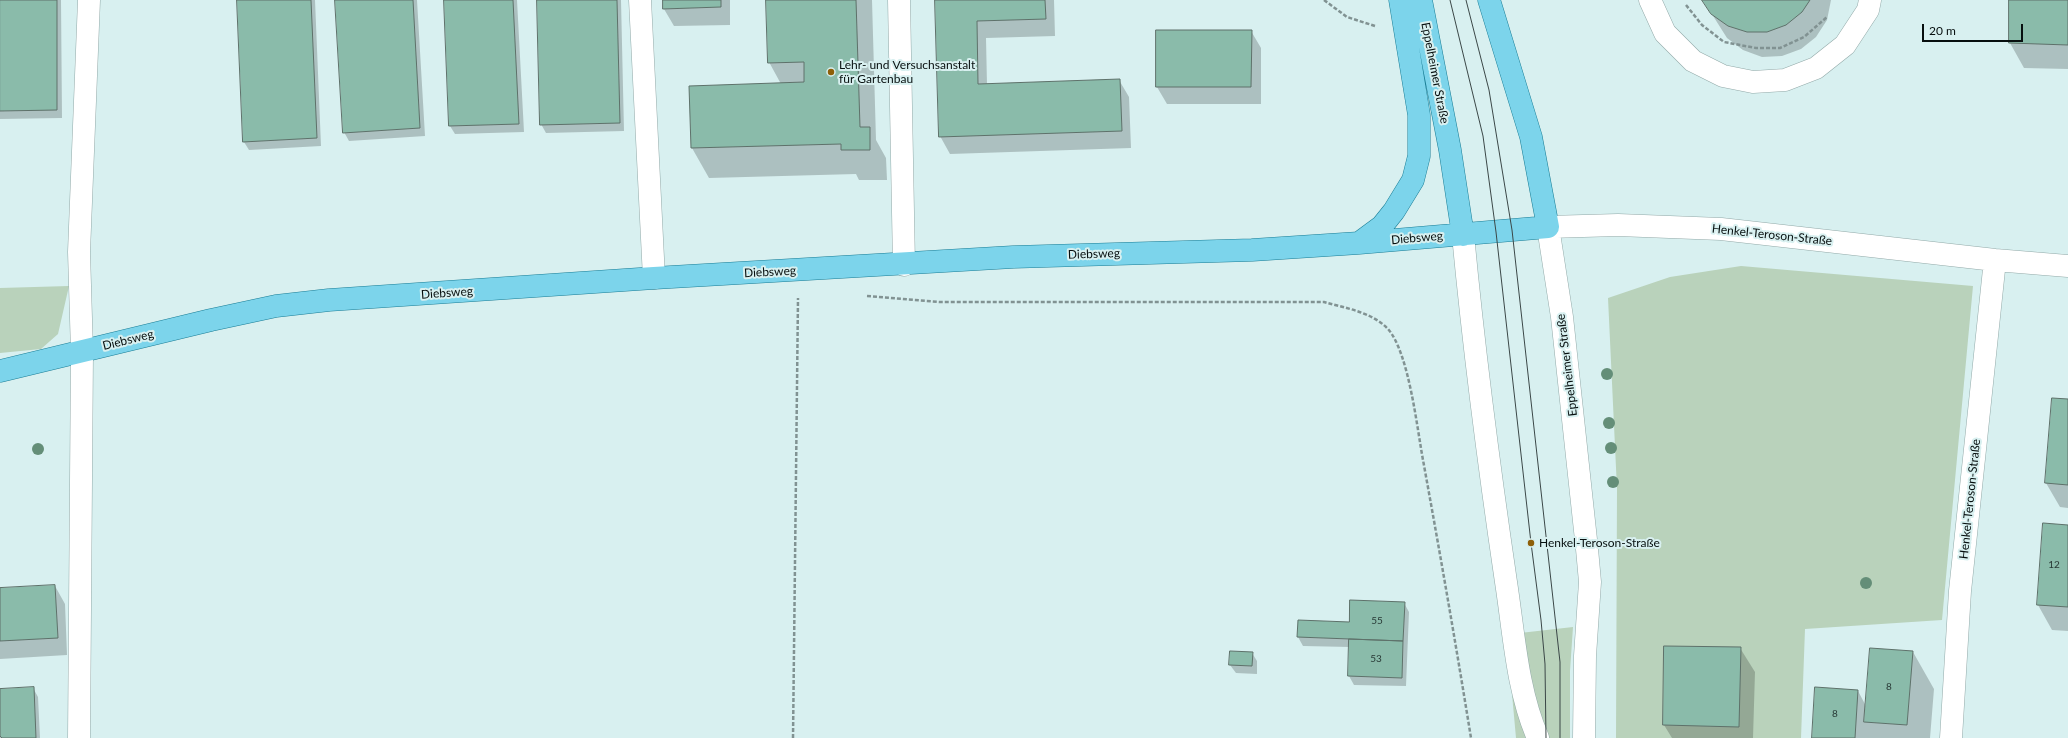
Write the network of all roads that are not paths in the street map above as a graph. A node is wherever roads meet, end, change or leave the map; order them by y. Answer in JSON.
{"nodes":[{"id":1,"x":89,"y":0,"type":"edge"},
{"id":2,"x":640,"y":0,"type":"edge"},
{"id":3,"x":899,"y":0,"type":"edge"},
{"id":4,"x":1400,"y":0,"type":"edge"},
{"id":5,"x":1421,"y":0,"type":"edge"},
{"id":6,"x":1488,"y":0,"type":"edge"},
{"id":7,"x":1650,"y":0,"type":"edge"},
{"id":8,"x":1870,"y":0,"type":"edge"},
{"id":9,"x":1548,"y":227,"type":"junction"},
{"id":10,"x":1463,"y":235,"type":"junction"},
{"id":11,"x":1359,"y":243,"type":"junction"},
{"id":12,"x":1995,"y":260,"type":"junction"},
{"id":13,"x":904,"y":265,"type":"junction"},
{"id":14,"x":2068,"y":266,"type":"edge"},
{"id":15,"x":654,"y":278,"type":"junction"},
{"id":16,"x":82,"y":352,"type":"junction"},
{"id":17,"x":0,"y":371,"type":"edge"},
{"id":18,"x":79,"y":738,"type":"edge"},
{"id":19,"x":1538,"y":738,"type":"edge"},
{"id":20,"x":1584,"y":738,"type":"edge"},
{"id":21,"x":1951,"y":738,"type":"edge"}],
"edges":[{"from":1,"to":16,"type":"street"},
{"from":2,"to":15,"type":"street"},
{"from":3,"to":13,"type":"street"},
{"from":4,"to":11,"type":"main road"},
{"from":5,"to":10,"type":"main road","name":"Eppelheimer Straße"},
{"from":6,"to":9,"type":"main road","name":"Eppelheimer Straße"},
{"from":7,"to":8,"type":"street"},
{"from":9,"to":10,"type":"main road","name":"Diebsweg"},
{"from":9,"to":12,"type":"street","name":"Henkel-Teroson-Straße"},
{"from":9,"to":20,"type":"street","name":"Eppelheimer Straße"},
{"from":10,"to":11,"type":"main road","name":"Diebsweg"},
{"from":10,"to":19,"type":"street","name":"Eppelheimer Straße"},
{"from":11,"to":13,"type":"main road","name":"Diebsweg"},
{"from":12,"to":14,"type":"street","name":"Henkel-Teroson-Straße"},
{"from":12,"to":21,"type":"street","name":"Henkel-Teroson-Straße"},
{"from":13,"to":15,"type":"main road","name":"Diebsweg"},
{"from":15,"to":16,"type":"main road","name":"Diebsweg"},
{"from":16,"to":17,"type":"main road","name":"Diebsweg"},
{"from":16,"to":18,"type":"street"}]}
